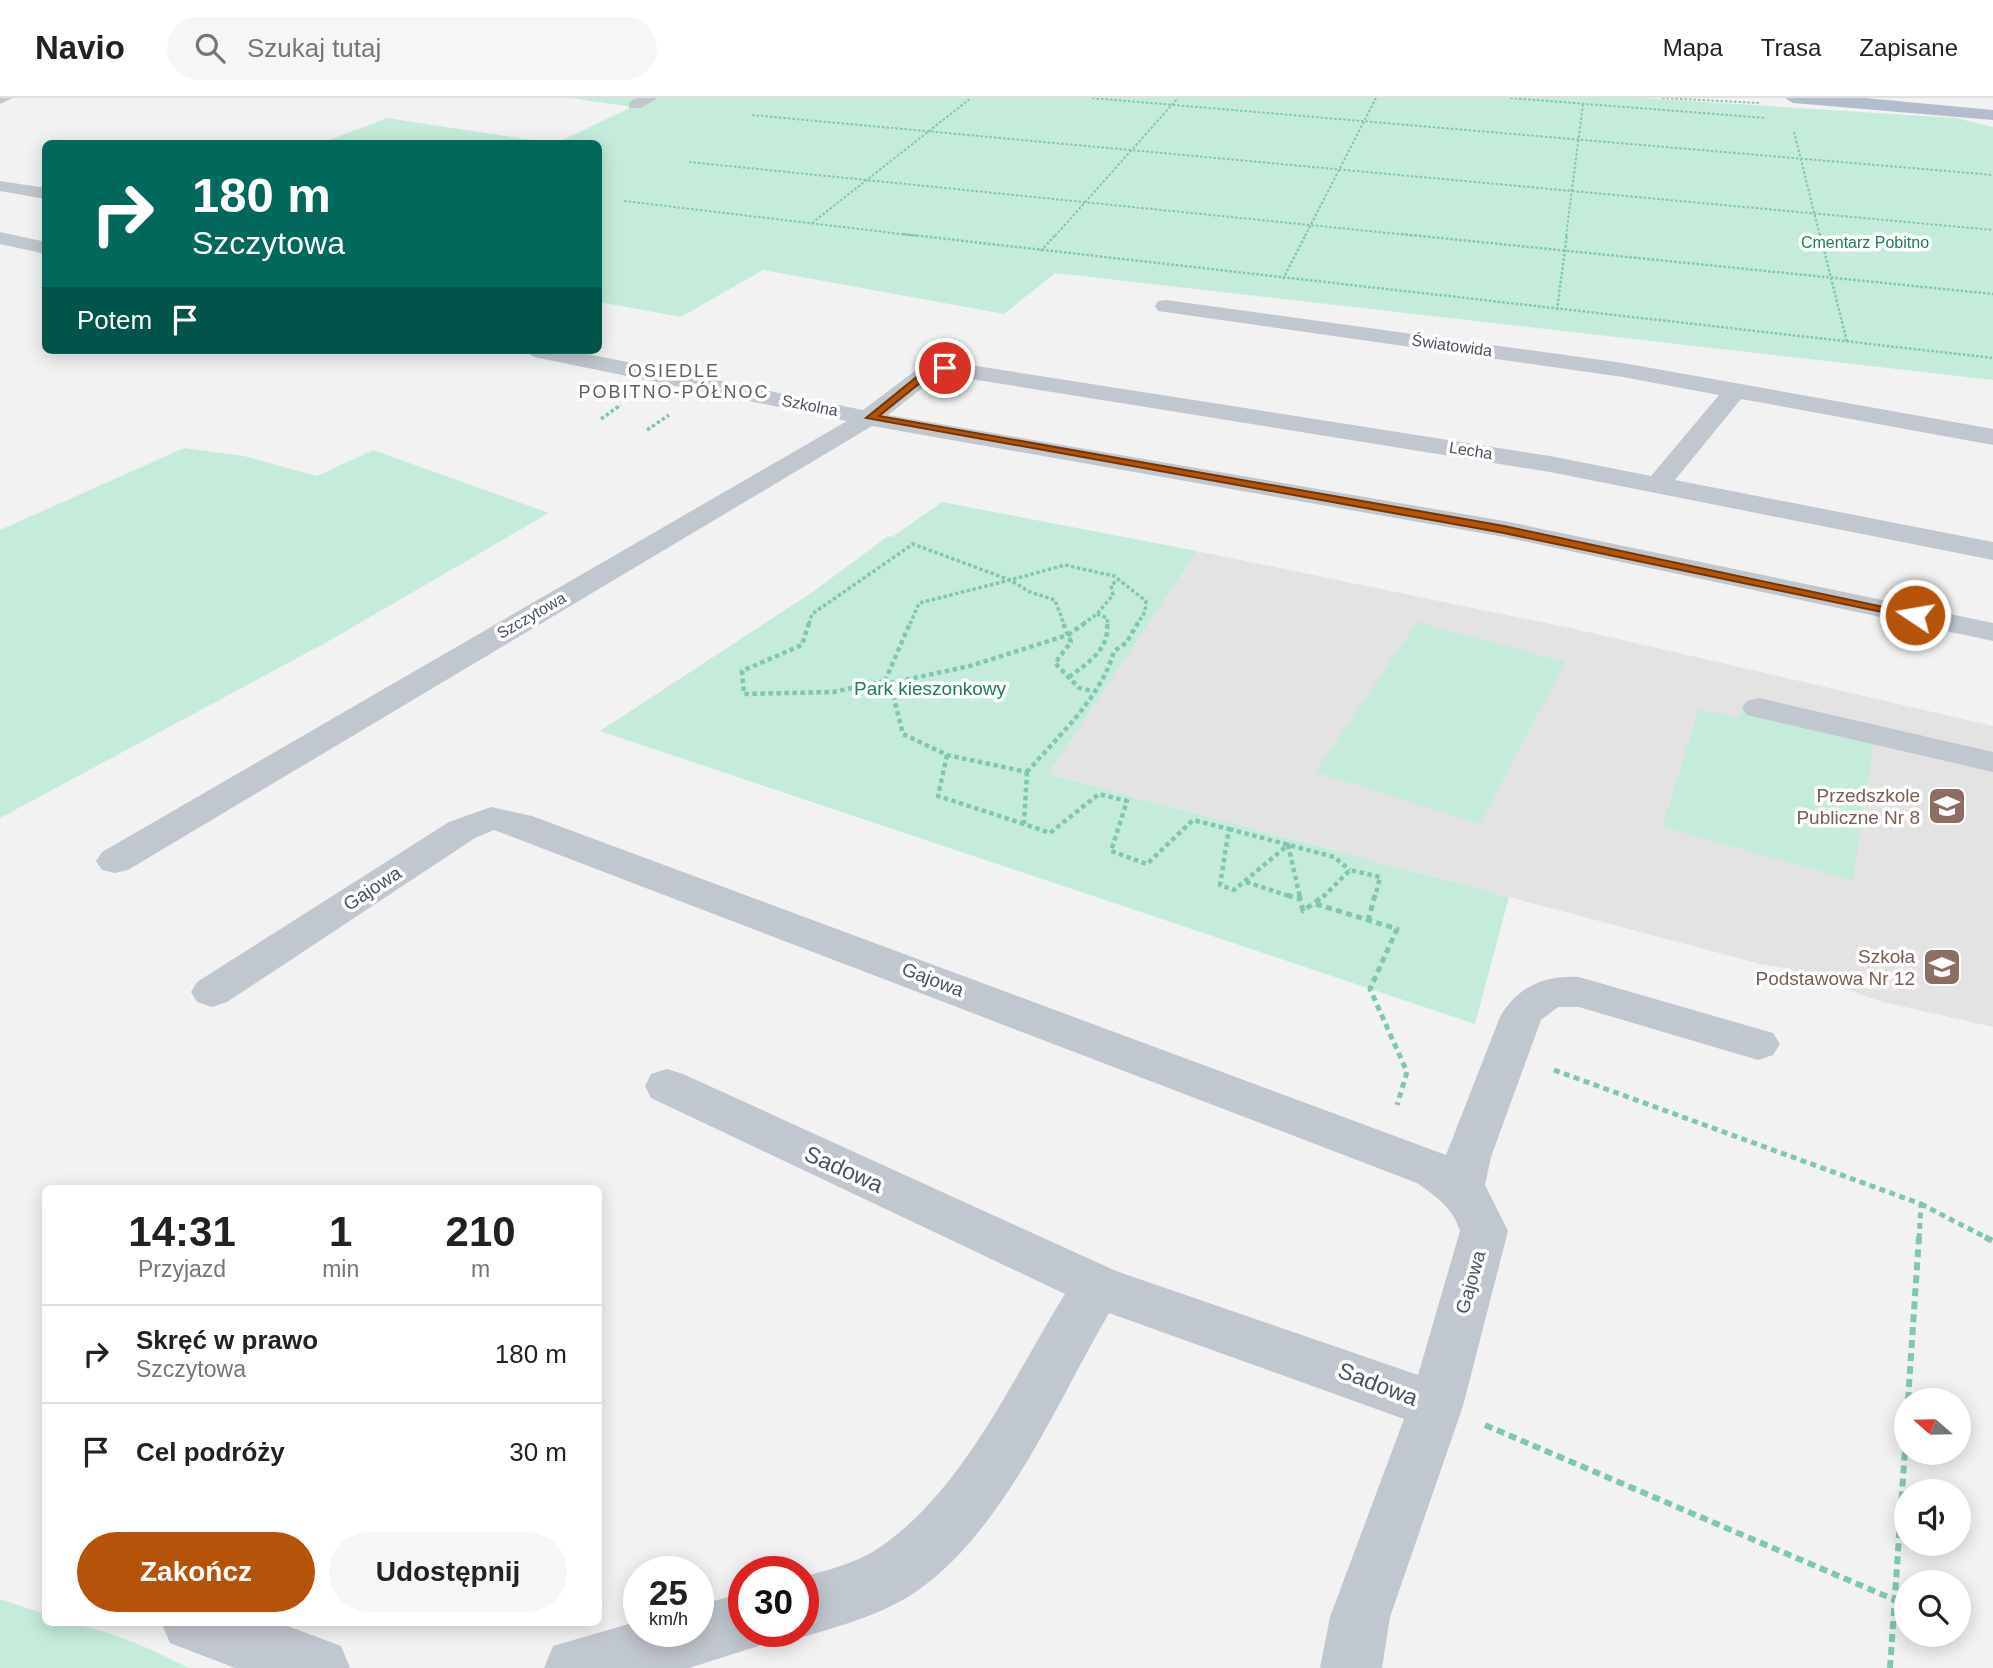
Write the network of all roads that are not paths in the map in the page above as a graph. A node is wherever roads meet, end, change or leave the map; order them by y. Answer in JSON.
{"nodes":[{"id":1,"x":1793,"y":98,"type":"edge"},
{"id":2,"x":1993,"y":115,"type":"edge"},
{"id":3,"x":0,"y":186,"type":"edge"},
{"id":4,"x":42,"y":193,"type":"edge"},
{"id":5,"x":0,"y":239,"type":"edge"},
{"id":6,"x":42,"y":247,"type":"edge"},
{"id":7,"x":1167,"y":306,"type":"dead end"},
{"id":8,"x":554,"y":354,"type":"edge"},
{"id":9,"x":945,"y":368,"type":"joint"},
{"id":10,"x":1735,"y":391,"type":"junction"},
{"id":11,"x":871,"y":418,"type":"junction"},
{"id":12,"x":1993,"y":437,"type":"edge"},
{"id":13,"x":1658,"y":484,"type":"junction"},
{"id":14,"x":1993,"y":551,"type":"edge"},
{"id":15,"x":1993,"y":632,"type":"edge"},
{"id":16,"x":1759,"y":708,"type":"dead end"},
{"id":17,"x":1993,"y":762,"type":"edge"},
{"id":18,"x":115,"y":861,"type":"dead end"},
{"id":19,"x":212,"y":992,"type":"dead end"},
{"id":20,"x":1758,"y":1044,"type":"dead end"},
{"id":21,"x":667,"y":1086,"type":"dead end"},
{"id":22,"x":1461,"y":1188,"type":"junction"},
{"id":23,"x":1098,"y":1286,"type":"junction"},
{"id":24,"x":1436,"y":1406,"type":"junction"},
{"id":25,"x":819,"y":1601,"type":"edge"},
{"id":26,"x":202,"y":1626,"type":"edge"},
{"id":27,"x":728,"y":1627,"type":"edge"},
{"id":28,"x":319,"y":1668,"type":"edge"},
{"id":29,"x":575,"y":1668,"type":"edge"},
{"id":30,"x":1351,"y":1668,"type":"edge"}],
"edges":[{"from":1,"to":2,"type":"main road"},
{"from":3,"to":4,"type":"street"},
{"from":5,"to":6,"type":"street"},
{"from":7,"to":10,"type":"street","name":"Światowida"},
{"from":8,"to":11,"type":"street","name":"Szkolna"},
{"from":9,"to":11,"type":"street","name":"Szczytowa"},
{"from":9,"to":13,"type":"street","name":"Lecha"},
{"from":10,"to":12,"type":"street","name":"Światowida"},
{"from":10,"to":13,"type":"street"},
{"from":11,"to":15,"type":"street","name":"Szkolna"},
{"from":11,"to":18,"type":"street","name":"Szczytowa"},
{"from":13,"to":14,"type":"street","name":"Lecha"},
{"from":16,"to":17,"type":"street"},
{"from":19,"to":22,"type":"street","name":"Gajowa"},
{"from":20,"to":22,"type":"street"},
{"from":21,"to":23,"type":"street","name":"Sadowa"},
{"from":22,"to":24,"type":"street","name":"Gajowa"},
{"from":23,"to":24,"type":"street","name":"Sadowa"},
{"from":23,"to":25,"type":"street"},
{"from":24,"to":30,"type":"street","name":"Sadowa"},
{"from":26,"to":28,"type":"street"},
{"from":27,"to":29,"type":"street"}]}
